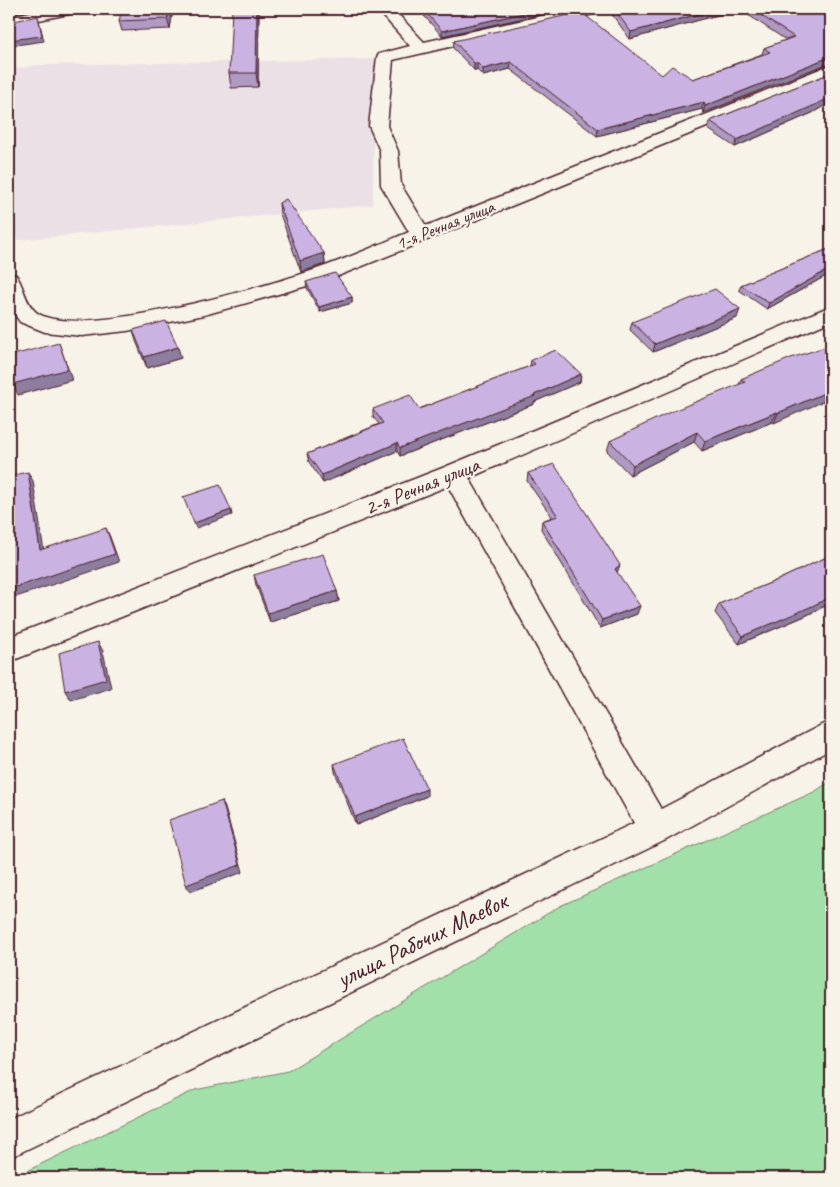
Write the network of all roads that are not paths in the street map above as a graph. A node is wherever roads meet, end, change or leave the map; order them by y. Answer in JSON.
{"nodes":[{"id":1,"x":69,"y":9,"type":"edge"},
{"id":2,"x":385,"y":9,"type":"edge"},
{"id":3,"x":594,"y":9,"type":"edge"},
{"id":4,"x":9,"y":20,"type":"edge"},
{"id":5,"x":420,"y":48,"type":"junction"},
{"id":6,"x":831,"y":71,"type":"edge"},
{"id":7,"x":421,"y":235,"type":"junction"},
{"id":8,"x":9,"y":280,"type":"edge"},
{"id":9,"x":831,"y":313,"type":"edge"},
{"id":10,"x":454,"y":474,"type":"junction"},
{"id":11,"x":9,"y":650,"type":"edge"},
{"id":12,"x":831,"y":734,"type":"edge"},
{"id":13,"x":655,"y":828,"type":"junction"},
{"id":14,"x":9,"y":1139,"type":"edge"}],
"edges":[{"from":1,"to":4,"type":"street"},
{"from":2,"to":5,"type":"street"},
{"from":3,"to":5,"type":"street"},
{"from":5,"to":7,"type":"street"},
{"from":6,"to":7,"type":"street","name":"1-я Речная улица"},
{"from":7,"to":8,"type":"street","name":"1-я Речная улица"},
{"from":9,"to":10,"type":"street","name":"2-я Речная улица"},
{"from":10,"to":11,"type":"street","name":"2-я Речная улица"},
{"from":10,"to":13,"type":"street"},
{"from":12,"to":13,"type":"street","name":"улица Рабочих Маевок"},
{"from":13,"to":14,"type":"street","name":"улица Рабочих Маевок"}]}
